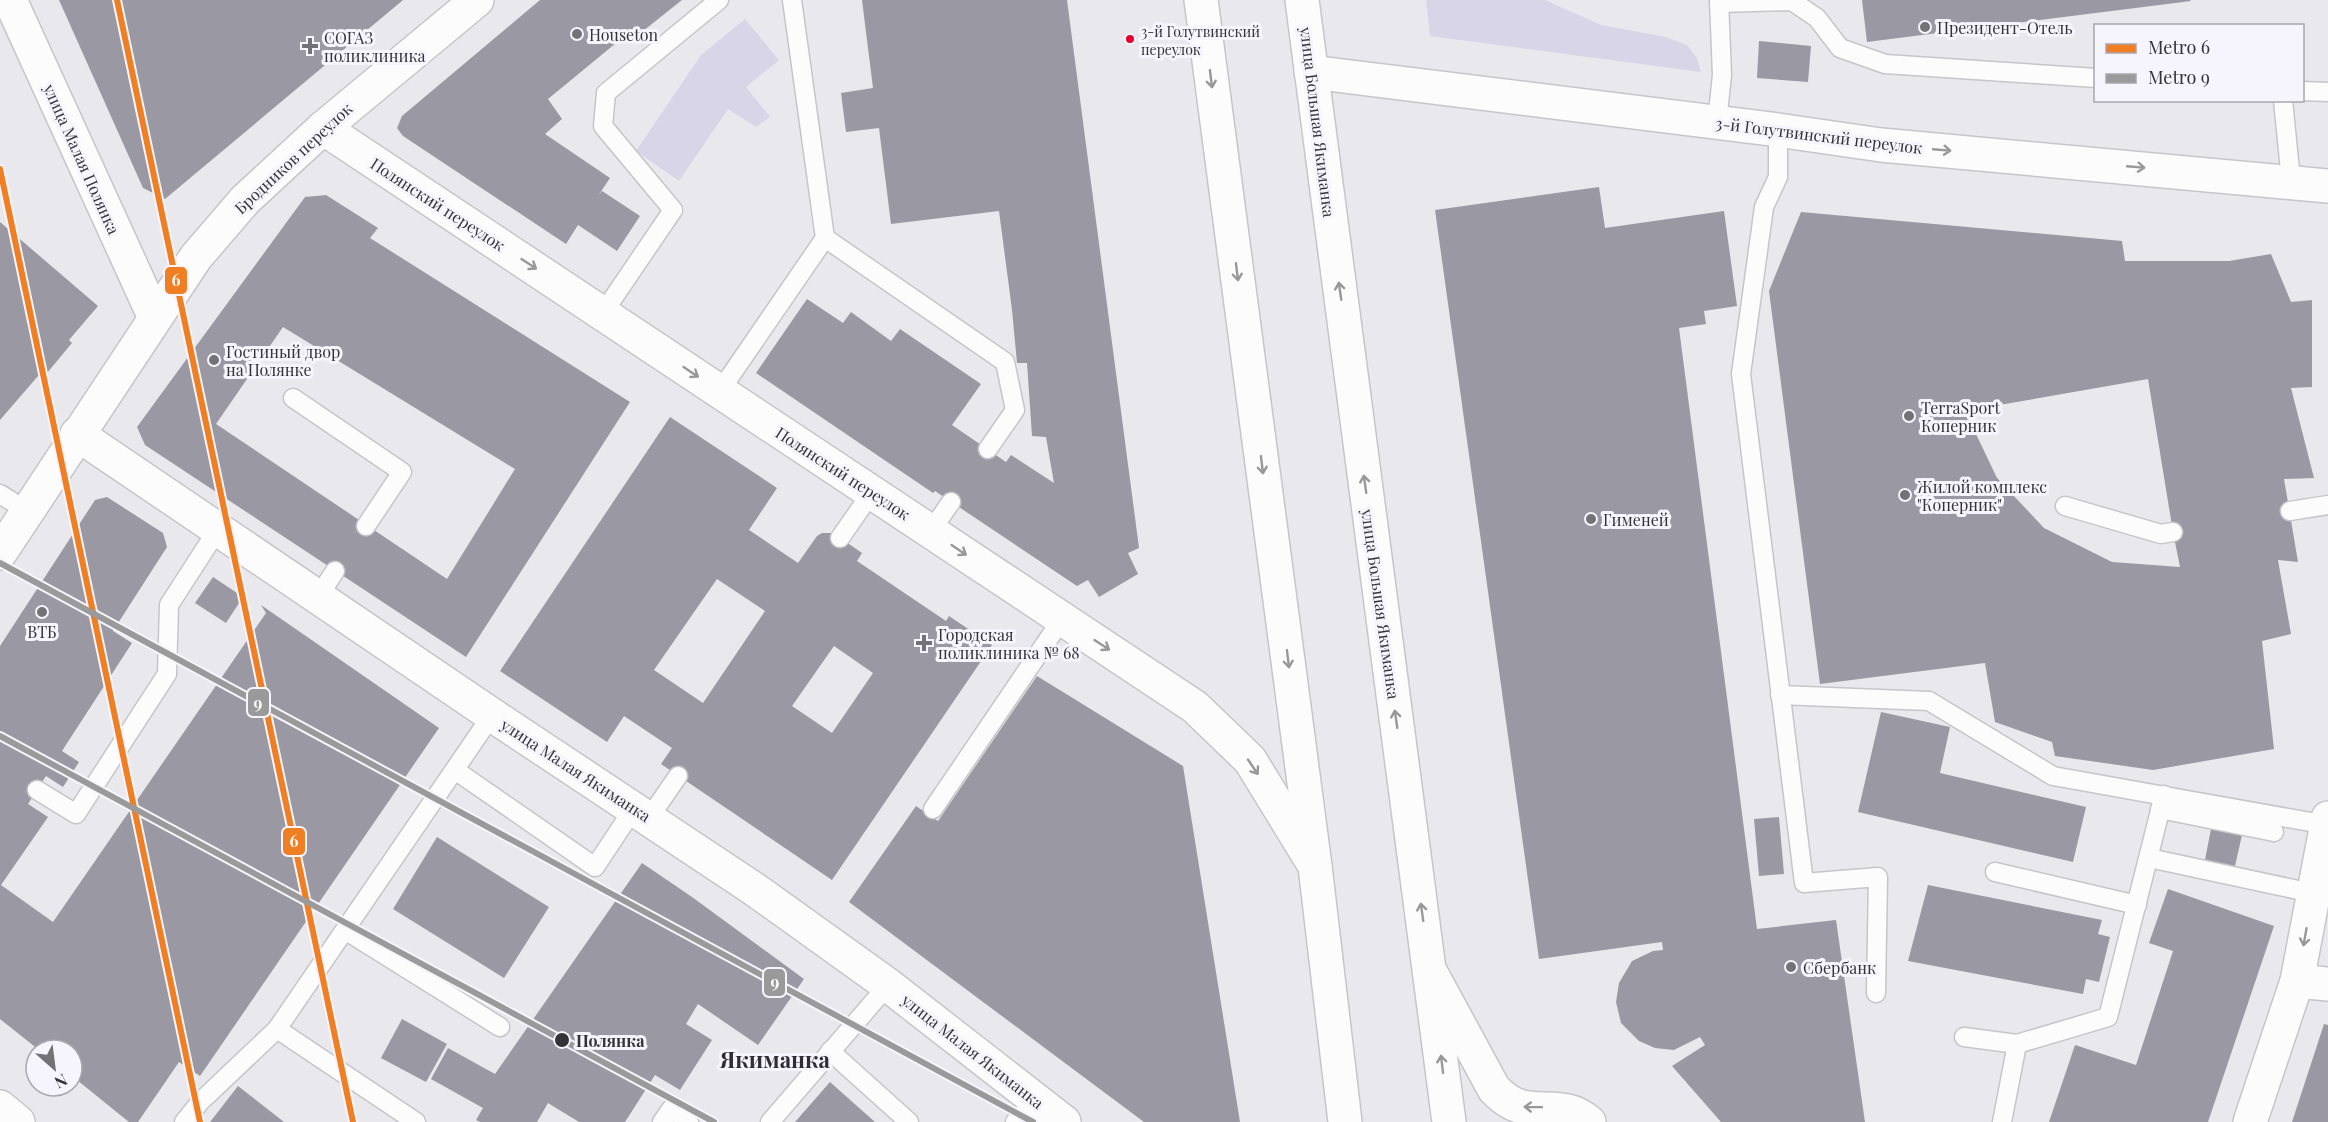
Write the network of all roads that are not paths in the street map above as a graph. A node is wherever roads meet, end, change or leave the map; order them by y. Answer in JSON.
{"nodes":[{"id":1,"x":10,"y":0,"type":"edge"},
{"id":2,"x":477,"y":0,"type":"edge"},
{"id":3,"x":719,"y":0,"type":"edge"},
{"id":4,"x":792,"y":0,"type":"edge"},
{"id":5,"x":1201,"y":0,"type":"edge"},
{"id":6,"x":1302,"y":0,"type":"edge"},
{"id":7,"x":1719,"y":2,"type":"edge"},
{"id":8,"x":1311,"y":72,"type":"junction"},
{"id":9,"x":2094,"y":78,"type":"edge"},
{"id":10,"x":2304,"y":91,"type":"edge"},
{"id":11,"x":2328,"y":92,"type":"edge"},
{"id":12,"x":2283,"y":102,"type":"edge"},
{"id":13,"x":1717,"y":122,"type":"junction"},
{"id":14,"x":323,"y":128,"type":"junction"},
{"id":15,"x":1778,"y":130,"type":"junction"},
{"id":16,"x":2291,"y":181,"type":"junction"},
{"id":17,"x":2328,"y":186,"type":"edge"},
{"id":18,"x":825,"y":238,"type":"junction"},
{"id":19,"x":603,"y":313,"type":"junction"},
{"id":20,"x":155,"y":318,"type":"junction"},
{"id":21,"x":720,"y":391,"type":"junction"},
{"id":22,"x":293,"y":398,"type":"dead end"},
{"id":23,"x":77,"y":434,"type":"junction"},
{"id":24,"x":987,"y":449,"type":"dead end"},
{"id":25,"x":872,"y":492,"type":"junction"},
{"id":26,"x":0,"y":494,"type":"edge"},
{"id":27,"x":951,"y":502,"type":"dead end"},
{"id":28,"x":2065,"y":506,"type":"dead end"},
{"id":29,"x":2328,"y":506,"type":"edge"},
{"id":30,"x":2290,"y":511,"type":"dead end"},
{"id":31,"x":27,"y":512,"type":"junction"},
{"id":32,"x":366,"y":526,"type":"dead end"},
{"id":33,"x":218,"y":529,"type":"junction"},
{"id":34,"x":931,"y":531,"type":"junction"},
{"id":35,"x":2173,"y":532,"type":"dead end"},
{"id":36,"x":840,"y":538,"type":"dead end"},
{"id":37,"x":0,"y":553,"type":"edge"},
{"id":38,"x":1062,"y":619,"type":"junction"},
{"id":39,"x":1780,"y":695,"type":"junction"},
{"id":40,"x":492,"y":715,"type":"junction"},
{"id":41,"x":455,"y":770,"type":"junction"},
{"id":42,"x":678,"y":776,"type":"dead end"},
{"id":43,"x":37,"y":790,"type":"dead end"},
{"id":44,"x":2162,"y":802,"type":"junction"},
{"id":45,"x":933,"y":809,"type":"dead end"},
{"id":46,"x":642,"y":813,"type":"junction"},
{"id":47,"x":2327,"y":821,"type":"edge"},
{"id":48,"x":2274,"y":831,"type":"dead end"},
{"id":49,"x":2149,"y":858,"type":"junction"},
{"id":50,"x":1315,"y":867,"type":"junction"},
{"id":51,"x":1995,"y":872,"type":"dead end"},
{"id":52,"x":2312,"y":893,"type":"junction"},
{"id":53,"x":2138,"y":905,"type":"junction"},
{"id":54,"x":345,"y":930,"type":"junction"},
{"id":55,"x":1429,"y":970,"type":"junction"},
{"id":56,"x":2312,"y":982,"type":"edge"},
{"id":57,"x":888,"y":985,"type":"junction"},
{"id":58,"x":1876,"y":993,"type":"dead end"},
{"id":59,"x":500,"y":1027,"type":"dead end"},
{"id":60,"x":277,"y":1029,"type":"junction"},
{"id":61,"x":1964,"y":1037,"type":"dead end"},
{"id":62,"x":2017,"y":1044,"type":"junction"},
{"id":63,"x":830,"y":1051,"type":"junction"},
{"id":64,"x":0,"y":1107,"type":"edge"},
{"id":65,"x":1026,"y":1111,"type":"edge"},
{"id":66,"x":18,"y":1122,"type":"edge"},
{"id":67,"x":184,"y":1122,"type":"edge"},
{"id":68,"x":416,"y":1122,"type":"edge"},
{"id":69,"x":662,"y":1122,"type":"edge"},
{"id":70,"x":689,"y":1122,"type":"edge"},
{"id":71,"x":770,"y":1122,"type":"edge"},
{"id":72,"x":909,"y":1122,"type":"edge"},
{"id":73,"x":1064,"y":1122,"type":"edge"},
{"id":74,"x":1345,"y":1122,"type":"edge"},
{"id":75,"x":1449,"y":1122,"type":"edge"},
{"id":76,"x":1589,"y":1122,"type":"edge"},
{"id":77,"x":2002,"y":1122,"type":"edge"},
{"id":78,"x":2250,"y":1122,"type":"edge"}],
"edges":[{"from":1,"to":20,"type":"street","name":"улица Малая Полянка"},
{"from":2,"to":14,"type":"street","name":"Бродников переулок"},
{"from":3,"to":19,"type":"lane"},
{"from":4,"to":18,"type":"lane"},
{"from":5,"to":50,"type":"street","one_way":true},
{"from":6,"to":8,"type":"street","name":"улица Большая Якиманка"},
{"from":7,"to":9,"type":"lane"},
{"from":7,"to":13,"type":"lane"},
{"from":8,"to":13,"type":"street","name":"3-й Голутвинский переулок"},
{"from":55,"to":8,"type":"street","name":"улица Большая Якиманка","one_way":true},
{"from":10,"to":11,"type":"lane"},
{"from":12,"to":16,"type":"lane"},
{"from":13,"to":15,"type":"street","name":"3-й Голутвинский переулок"},
{"from":14,"to":19,"type":"street","name":"Полянский переулок","one_way":true},
{"from":14,"to":20,"type":"street","name":"Бродников переулок"},
{"from":15,"to":16,"type":"street","name":"3-й Голутвинский переулок","one_way":true},
{"from":15,"to":39,"type":"lane"},
{"from":16,"to":17,"type":"street","name":"3-й Голутвинский переулок"},
{"from":18,"to":21,"type":"lane"},
{"from":18,"to":24,"type":"lane"},
{"from":19,"to":21,"type":"street","name":"Полянский переулок","one_way":true},
{"from":20,"to":23,"type":"street","name":"Бродников переулок"},
{"from":21,"to":25,"type":"street","name":"Полянский переулок"},
{"from":22,"to":32,"type":"lane"},
{"from":23,"to":31,"type":"street","name":"Бродников переулок"},
{"from":23,"to":33,"type":"street","name":"улица Малая Якиманка"},
{"from":25,"to":34,"type":"street","name":"Полянский переулок"},
{"from":25,"to":36,"type":"lane"},
{"from":26,"to":31,"type":"lane"},
{"from":27,"to":34,"type":"lane"},
{"from":28,"to":35,"type":"lane"},
{"from":29,"to":30,"type":"lane"},
{"from":31,"to":37,"type":"street","name":"Бродников переулок"},
{"from":33,"to":40,"type":"street","name":"улица Малая Якиманка"},
{"from":33,"to":43,"type":"lane"},
{"from":34,"to":38,"type":"street","name":"Полянский переулок","one_way":true},
{"from":38,"to":45,"type":"lane"},
{"from":38,"to":50,"type":"street","name":"Полянский переулок","one_way":true},
{"from":39,"to":44,"type":"lane"},
{"from":39,"to":58,"type":"lane"},
{"from":40,"to":41,"type":"lane"},
{"from":40,"to":46,"type":"street","name":"улица Малая Якиманка"},
{"from":41,"to":46,"type":"lane"},
{"from":41,"to":54,"type":"lane"},
{"from":42,"to":46,"type":"lane"},
{"from":44,"to":47,"type":"lane"},
{"from":44,"to":48,"type":"lane"},
{"from":44,"to":49,"type":"lane"},
{"from":46,"to":57,"type":"street","name":"улица Малая Якиманка"},
{"from":47,"to":52,"type":"street"},
{"from":49,"to":52,"type":"lane"},
{"from":49,"to":53,"type":"lane"},
{"from":50,"to":74,"type":"street"},
{"from":51,"to":53,"type":"lane"},
{"from":52,"to":56,"type":"street","one_way":true},
{"from":53,"to":62,"type":"lane"},
{"from":54,"to":59,"type":"lane"},
{"from":54,"to":60,"type":"lane"},
{"from":75,"to":55,"type":"street","one_way":true},
{"from":76,"to":55,"type":"street","name":"улица Большая Якиманка","one_way":true},
{"from":56,"to":78,"type":"street"},
{"from":57,"to":63,"type":"lane"},
{"from":57,"to":65,"type":"street","name":"улица Малая Якиманка"},
{"from":60,"to":67,"type":"lane"},
{"from":60,"to":68,"type":"lane"},
{"from":61,"to":62,"type":"lane"},
{"from":62,"to":77,"type":"lane"},
{"from":63,"to":71,"type":"lane"},
{"from":63,"to":72,"type":"lane"},
{"from":64,"to":66,"type":"street"},
{"from":65,"to":73,"type":"street","name":"улица Малая Якиманка"},
{"from":69,"to":70,"type":"lane"}]}
